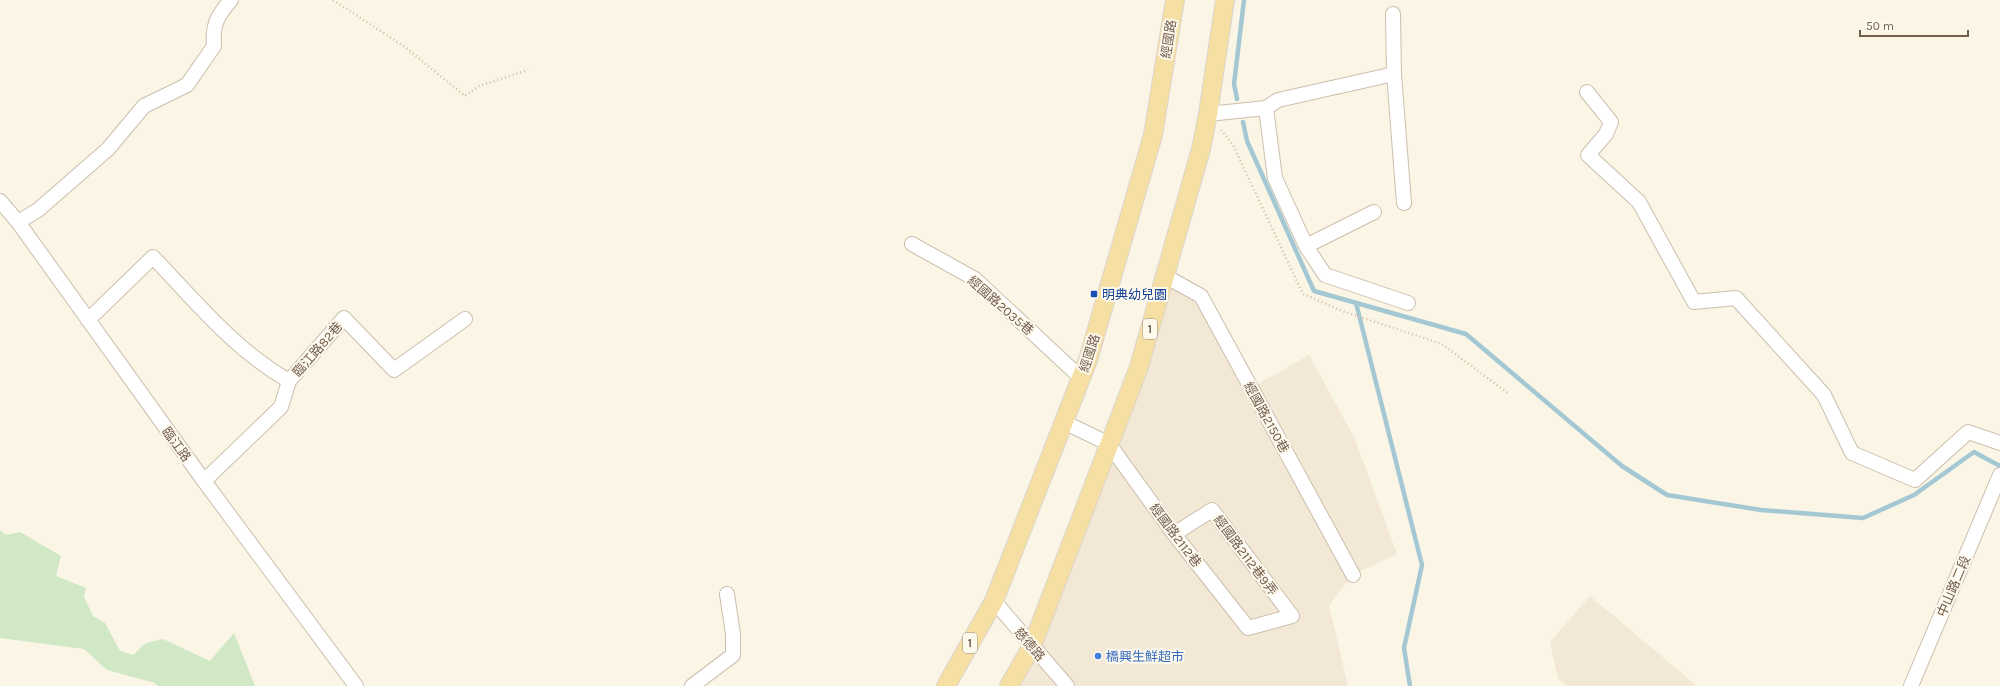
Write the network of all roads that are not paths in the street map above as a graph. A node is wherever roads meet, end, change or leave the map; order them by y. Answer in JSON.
{"nodes":[{"id":1,"x":231,"y":0,"type":"edge"},
{"id":2,"x":1175,"y":0,"type":"edge"},
{"id":3,"x":1225,"y":0,"type":"edge"},
{"id":4,"x":1393,"y":14,"type":"dead end"},
{"id":5,"x":1394,"y":74,"type":"junction"},
{"id":6,"x":1587,"y":92,"type":"dead end"},
{"id":7,"x":1266,"y":108,"type":"junction"},
{"id":8,"x":1208,"y":114,"type":"junction"},
{"id":9,"x":0,"y":201,"type":"edge"},
{"id":10,"x":1404,"y":203,"type":"dead end"},
{"id":11,"x":1374,"y":212,"type":"dead end"},
{"id":12,"x":18,"y":222,"type":"junction"},
{"id":13,"x":912,"y":244,"type":"dead end"},
{"id":14,"x":1306,"y":246,"type":"junction"},
{"id":15,"x":1165,"y":276,"type":"junction"},
{"id":16,"x":1408,"y":303,"type":"dead end"},
{"id":17,"x":465,"y":319,"type":"dead end"},
{"id":18,"x":88,"y":320,"type":"junction"},
{"id":19,"x":1081,"y":378,"type":"junction"},
{"id":20,"x":289,"y":381,"type":"junction"},
{"id":21,"x":1064,"y":422,"type":"junction"},
{"id":22,"x":2000,"y":443,"type":"edge"},
{"id":23,"x":1109,"y":444,"type":"junction"},
{"id":24,"x":1998,"y":480,"type":"edge"},
{"id":25,"x":204,"y":481,"type":"junction"},
{"id":26,"x":1174,"y":534,"type":"junction"},
{"id":27,"x":1353,"y":575,"type":"dead end"},
{"id":28,"x":727,"y":594,"type":"dead end"},
{"id":29,"x":994,"y":601,"type":"junction"},
{"id":30,"x":1292,"y":616,"type":"joint"},
{"id":31,"x":1032,"y":646,"type":"junction"},
{"id":32,"x":356,"y":686,"type":"edge"},
{"id":33,"x":692,"y":686,"type":"edge"},
{"id":34,"x":946,"y":686,"type":"edge"},
{"id":35,"x":1009,"y":686,"type":"edge"},
{"id":36,"x":1067,"y":686,"type":"edge"},
{"id":37,"x":1911,"y":686,"type":"edge"}],
"edges":[{"from":1,"to":12,"type":"street"},
{"from":2,"to":19,"type":"main road","name":"經國路","number":"1"},
{"from":3,"to":8,"type":"main road","number":"1"},
{"from":4,"to":5,"type":"street"},
{"from":5,"to":7,"type":"street"},
{"from":5,"to":10,"type":"street"},
{"from":6,"to":22,"type":"street"},
{"from":7,"to":8,"type":"street"},
{"from":7,"to":14,"type":"street"},
{"from":8,"to":15,"type":"main road","number":"1"},
{"from":9,"to":12,"type":"street","name":"臨江路"},
{"from":11,"to":14,"type":"street"},
{"from":12,"to":18,"type":"street","name":"臨江路"},
{"from":13,"to":19,"type":"street","name":"經國路2035巷"},
{"from":14,"to":16,"type":"street"},
{"from":15,"to":23,"type":"main road","number":"1"},
{"from":15,"to":27,"type":"street","name":"經國路2150巷"},
{"from":17,"to":20,"type":"street","name":"臨江路82巷"},
{"from":18,"to":20,"type":"street"},
{"from":18,"to":25,"type":"street","name":"臨江路"},
{"from":19,"to":21,"type":"main road","name":"經國路","number":"1"},
{"from":20,"to":25,"type":"street","name":"臨江路82巷"},
{"from":21,"to":23,"type":"street","name":"經國路2112巷"},
{"from":21,"to":29,"type":"main road","name":"經國路","number":"1"},
{"from":23,"to":26,"type":"street","name":"經國路2112巷"},
{"from":23,"to":31,"type":"main road","number":"1"},
{"from":24,"to":37,"type":"street","name":"中山路二段"},
{"from":25,"to":32,"type":"street","name":"臨江路"},
{"from":26,"to":30,"type":"street","name":"經國路2112巷"},
{"from":26,"to":30,"type":"street","name":"經國路2112巷9弄"},
{"from":28,"to":33,"type":"street"},
{"from":29,"to":31,"type":"street","name":"慈德路"},
{"from":29,"to":34,"type":"main road","name":"經國路","number":"1"},
{"from":31,"to":35,"type":"main road","number":"1"},
{"from":31,"to":36,"type":"street","name":"慈德路"}]}
